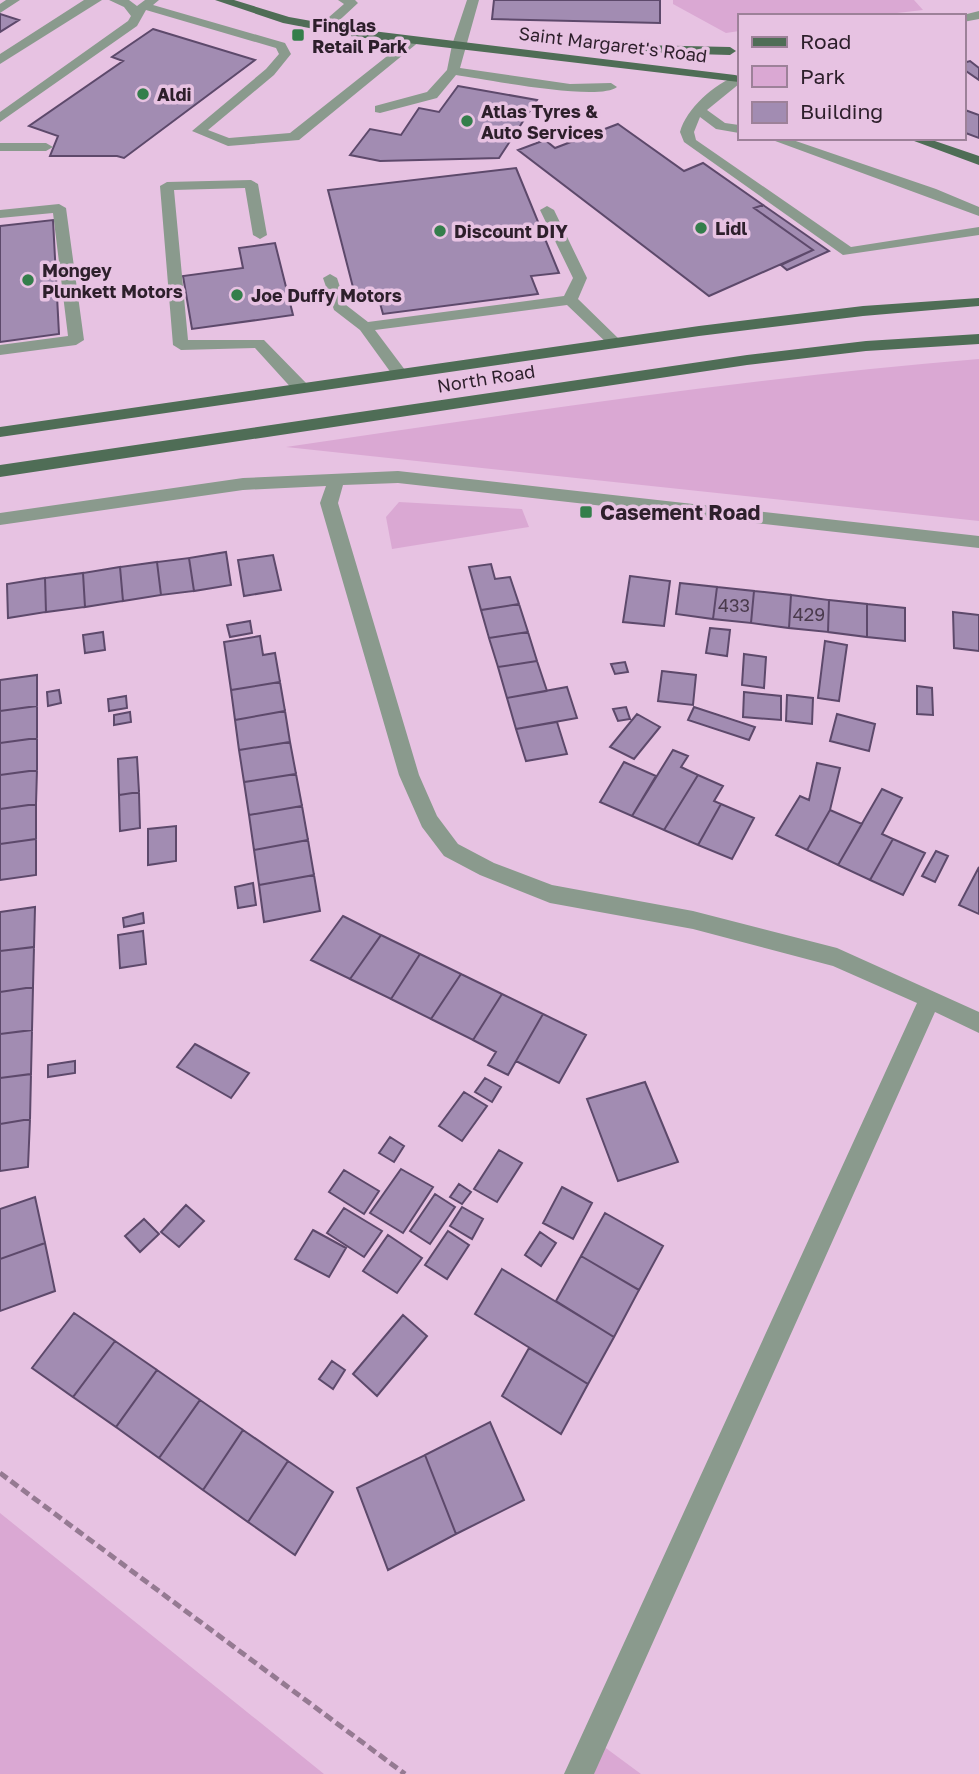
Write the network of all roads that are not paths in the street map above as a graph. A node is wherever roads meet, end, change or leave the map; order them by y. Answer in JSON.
{"nodes":[{"id":1,"x":14,"y":0,"type":"edge"},
{"id":2,"x":94,"y":0,"type":"edge"},
{"id":3,"x":115,"y":0,"type":"edge"},
{"id":4,"x":221,"y":0,"type":"edge"},
{"id":5,"x":366,"y":0,"type":"edge"},
{"id":6,"x":473,"y":0,"type":"edge"},
{"id":7,"x":348,"y":1,"type":"edge"},
{"id":8,"x":145,"y":7,"type":"edge"},
{"id":9,"x":0,"y":9,"type":"edge"},
{"id":10,"x":325,"y":27,"type":"junction"},
{"id":11,"x":414,"y":41,"type":"junction"},
{"id":12,"x":457,"y":45,"type":"junction"},
{"id":13,"x":486,"y":48,"type":"junction"},
{"id":14,"x":734,"y":50,"type":"edge"},
{"id":15,"x":0,"y":60,"type":"edge"},
{"id":16,"x":453,"y":71,"type":"junction"},
{"id":17,"x":737,"y":80,"type":"edge"},
{"id":18,"x":611,"y":87,"type":"dead end"},
{"id":19,"x":380,"y":109,"type":"dead end"},
{"id":20,"x":700,"y":111,"type":"junction"},
{"id":21,"x":0,"y":118,"type":"edge"},
{"id":22,"x":738,"y":129,"type":"edge"},
{"id":23,"x":779,"y":140,"type":"edge"},
{"id":24,"x":918,"y":140,"type":"edge"},
{"id":25,"x":0,"y":147,"type":"edge"},
{"id":26,"x":46,"y":147,"type":"dead end"},
{"id":27,"x":979,"y":161,"type":"edge"},
{"id":28,"x":547,"y":210,"type":"dead end"},
{"id":29,"x":979,"y":212,"type":"edge"},
{"id":30,"x":0,"y":214,"type":"edge"},
{"id":31,"x":979,"y":231,"type":"edge"},
{"id":32,"x":260,"y":234,"type":"dead end"},
{"id":33,"x":330,"y":278,"type":"dead end"},
{"id":34,"x":570,"y":300,"type":"junction"},
{"id":35,"x":979,"y":302,"type":"edge"},
{"id":36,"x":365,"y":327,"type":"junction"},
{"id":37,"x":979,"y":339,"type":"edge"},
{"id":38,"x":615,"y":343,"type":"junction"},
{"id":39,"x":0,"y":350,"type":"edge"},
{"id":40,"x":400,"y":374,"type":"junction"},
{"id":41,"x":301,"y":388,"type":"junction"},
{"id":42,"x":0,"y":432,"type":"edge"},
{"id":43,"x":0,"y":471,"type":"edge"},
{"id":44,"x":337,"y":478,"type":"junction"},
{"id":45,"x":0,"y":519,"type":"edge"},
{"id":46,"x":979,"y":542,"type":"edge"},
{"id":47,"x":930,"y":998,"type":"junction"},
{"id":48,"x":979,"y":1023,"type":"edge"},
{"id":49,"x":579,"y":1774,"type":"edge"}],
"edges":[{"from":1,"to":9,"type":"street"},
{"from":2,"to":15,"type":"street"},
{"from":3,"to":8,"type":"street"},
{"from":4,"to":10,"type":"main road","name":"Saint Margaret's Road"},
{"from":5,"to":7,"type":"street"},
{"from":6,"to":12,"type":"street"},
{"from":7,"to":10,"type":"street"},
{"from":8,"to":11,"type":"street"},
{"from":8,"to":21,"type":"street"},
{"from":10,"to":11,"type":"main road","name":"Saint Margaret's Road"},
{"from":11,"to":12,"type":"main road","name":"Saint Margaret's Road"},
{"from":12,"to":13,"type":"main road","name":"Saint Margaret's Road"},
{"from":12,"to":16,"type":"street"},
{"from":13,"to":14,"type":"main road","name":"Saint Margaret's Road"},
{"from":13,"to":17,"type":"main road","name":"Saint Margaret's Road"},
{"from":14,"to":17,"type":"main road"},
{"from":16,"to":18,"type":"street"},
{"from":16,"to":19,"type":"street"},
{"from":17,"to":20,"type":"street"},
{"from":20,"to":22,"type":"street"},
{"from":20,"to":31,"type":"street"},
{"from":23,"to":29,"type":"street"},
{"from":24,"to":27,"type":"main road"},
{"from":25,"to":26,"type":"street"},
{"from":28,"to":34,"type":"street"},
{"from":30,"to":39,"type":"street"},
{"from":32,"to":41,"type":"street"},
{"from":33,"to":36,"type":"street"},
{"from":34,"to":36,"type":"street"},
{"from":34,"to":38,"type":"street"},
{"from":35,"to":38,"type":"main road","name":"North Road"},
{"from":36,"to":40,"type":"street"},
{"from":37,"to":43,"type":"main road","name":"North Road"},
{"from":38,"to":40,"type":"main road","name":"North Road"},
{"from":40,"to":41,"type":"main road","name":"North Road"},
{"from":41,"to":42,"type":"main road","name":"North Road"},
{"from":44,"to":45,"type":"street"},
{"from":44,"to":46,"type":"street"},
{"from":44,"to":47,"type":"street"},
{"from":47,"to":48,"type":"street"},
{"from":47,"to":49,"type":"street"}]}
